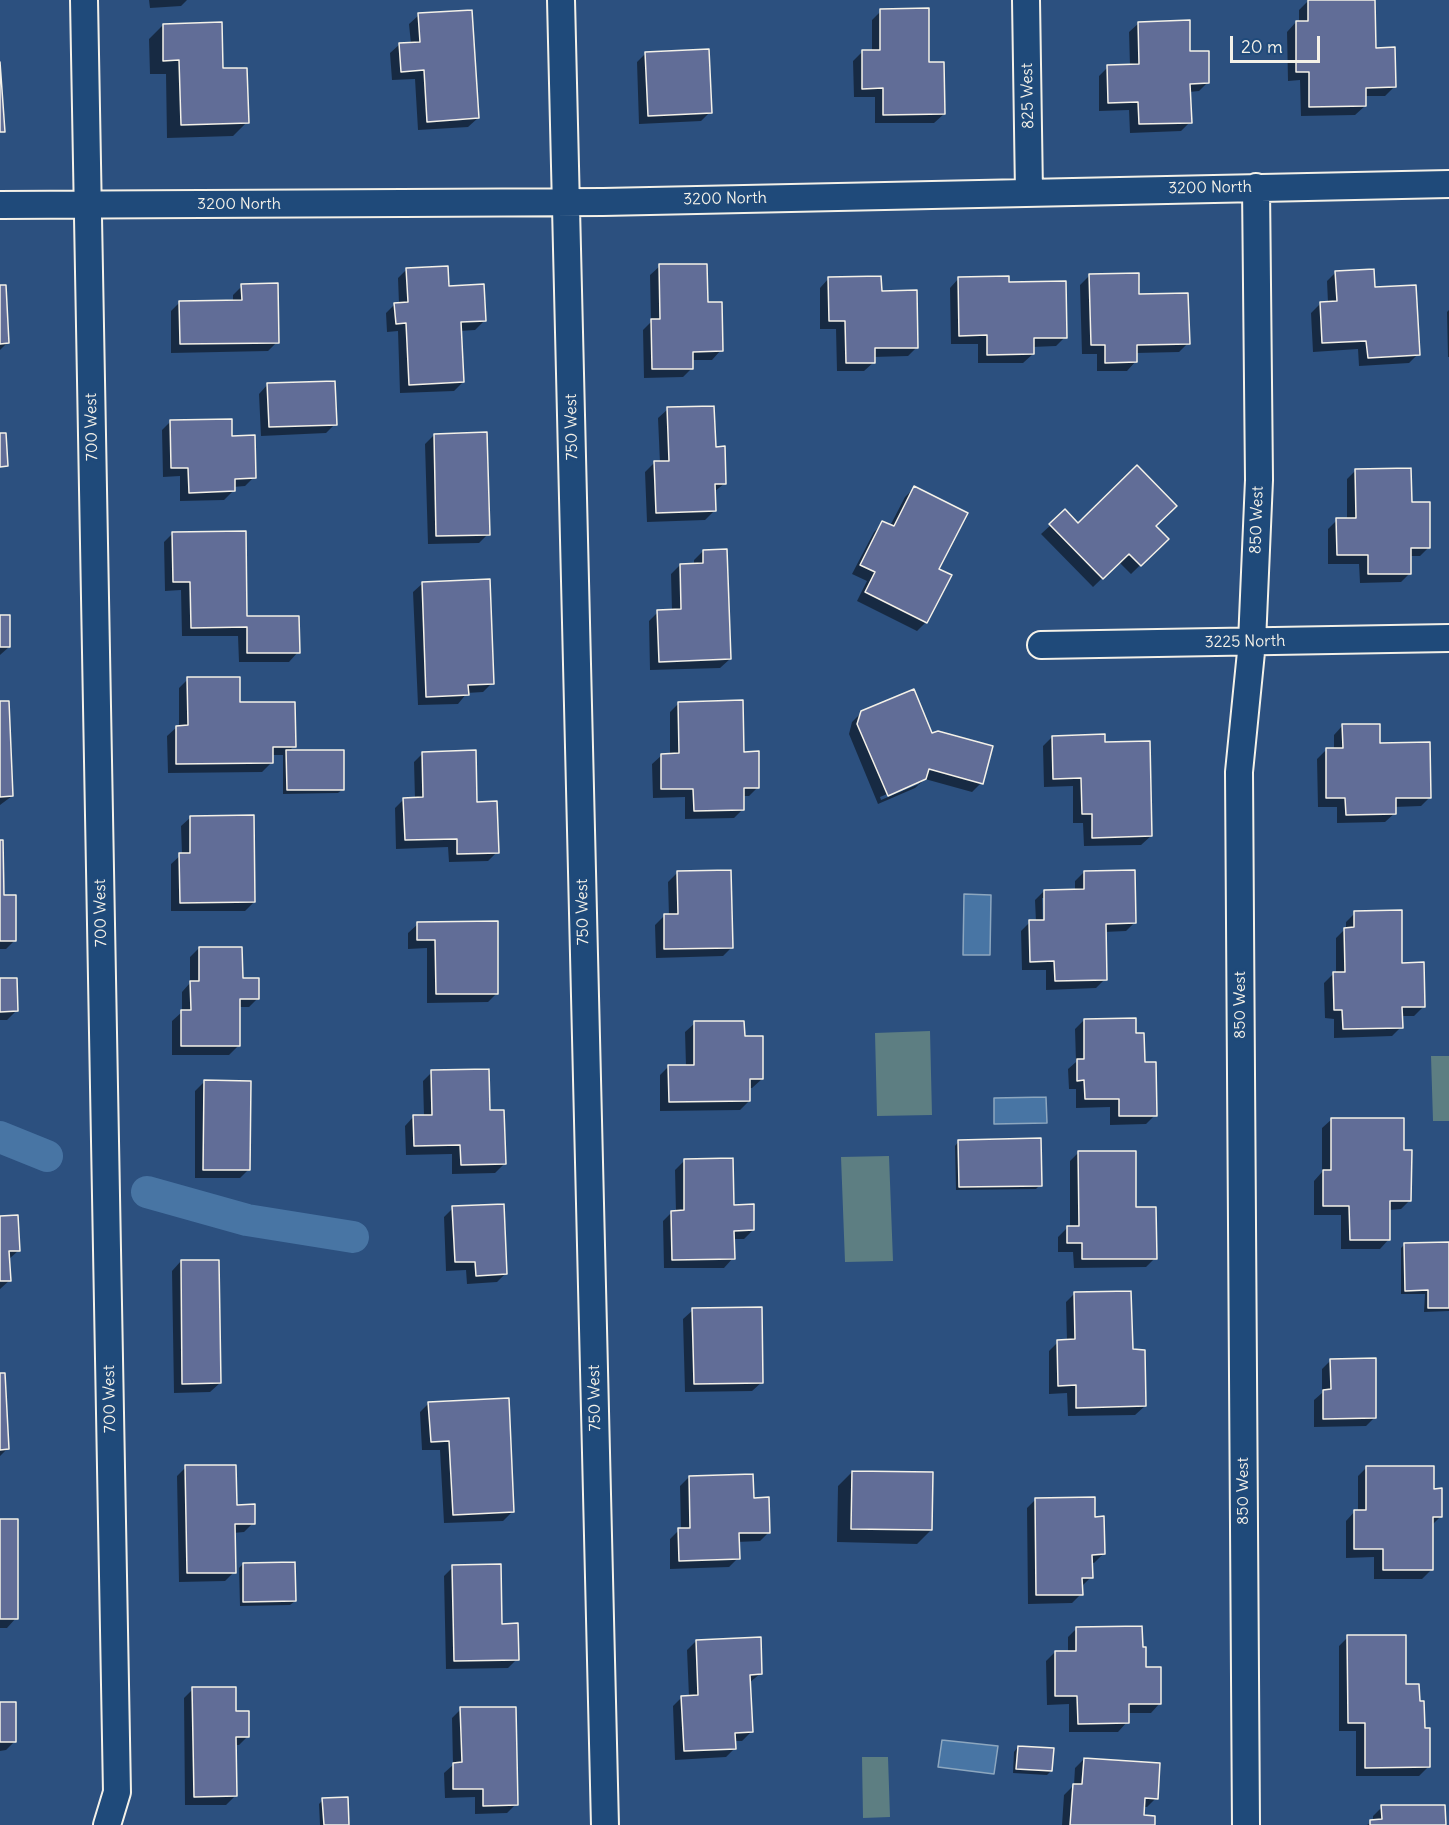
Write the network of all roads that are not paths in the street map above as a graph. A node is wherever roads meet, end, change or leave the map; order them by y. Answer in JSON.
{"nodes":[{"id":1,"x":84,"y":0,"type":"edge"},
{"id":2,"x":561,"y":0,"type":"edge"},
{"id":3,"x":1026,"y":0,"type":"edge"},
{"id":4,"x":1449,"y":184,"type":"edge"},
{"id":5,"x":1256,"y":187,"type":"junction"},
{"id":6,"x":1029,"y":192,"type":"junction"},
{"id":7,"x":566,"y":203,"type":"junction"},
{"id":8,"x":0,"y":206,"type":"edge"},
{"id":9,"x":87,"y":206,"type":"junction"},
{"id":10,"x":1449,"y":638,"type":"edge"},
{"id":11,"x":1252,"y":642,"type":"junction"},
{"id":12,"x":1041,"y":645,"type":"dead end"},
{"id":13,"x":107,"y":1825,"type":"edge"},
{"id":14,"x":605,"y":1825,"type":"edge"},
{"id":15,"x":1246,"y":1825,"type":"edge"}],
"edges":[{"from":1,"to":9,"type":"street","name":"700 West"},
{"from":2,"to":7,"type":"street","name":"750 West"},
{"from":3,"to":6,"type":"street","name":"825 West"},
{"from":4,"to":5,"type":"street","name":"3200 North"},
{"from":5,"to":6,"type":"street","name":"3200 North"},
{"from":5,"to":11,"type":"street","name":"850 West"},
{"from":6,"to":7,"type":"street","name":"3200 North"},
{"from":7,"to":9,"type":"street","name":"3200 North"},
{"from":7,"to":14,"type":"street","name":"750 West"},
{"from":8,"to":9,"type":"street","name":"3200 North"},
{"from":9,"to":13,"type":"street","name":"700 West"},
{"from":10,"to":11,"type":"street","name":"3225 North"},
{"from":11,"to":12,"type":"street","name":"3225 North"},
{"from":11,"to":15,"type":"street","name":"850 West"}]}
